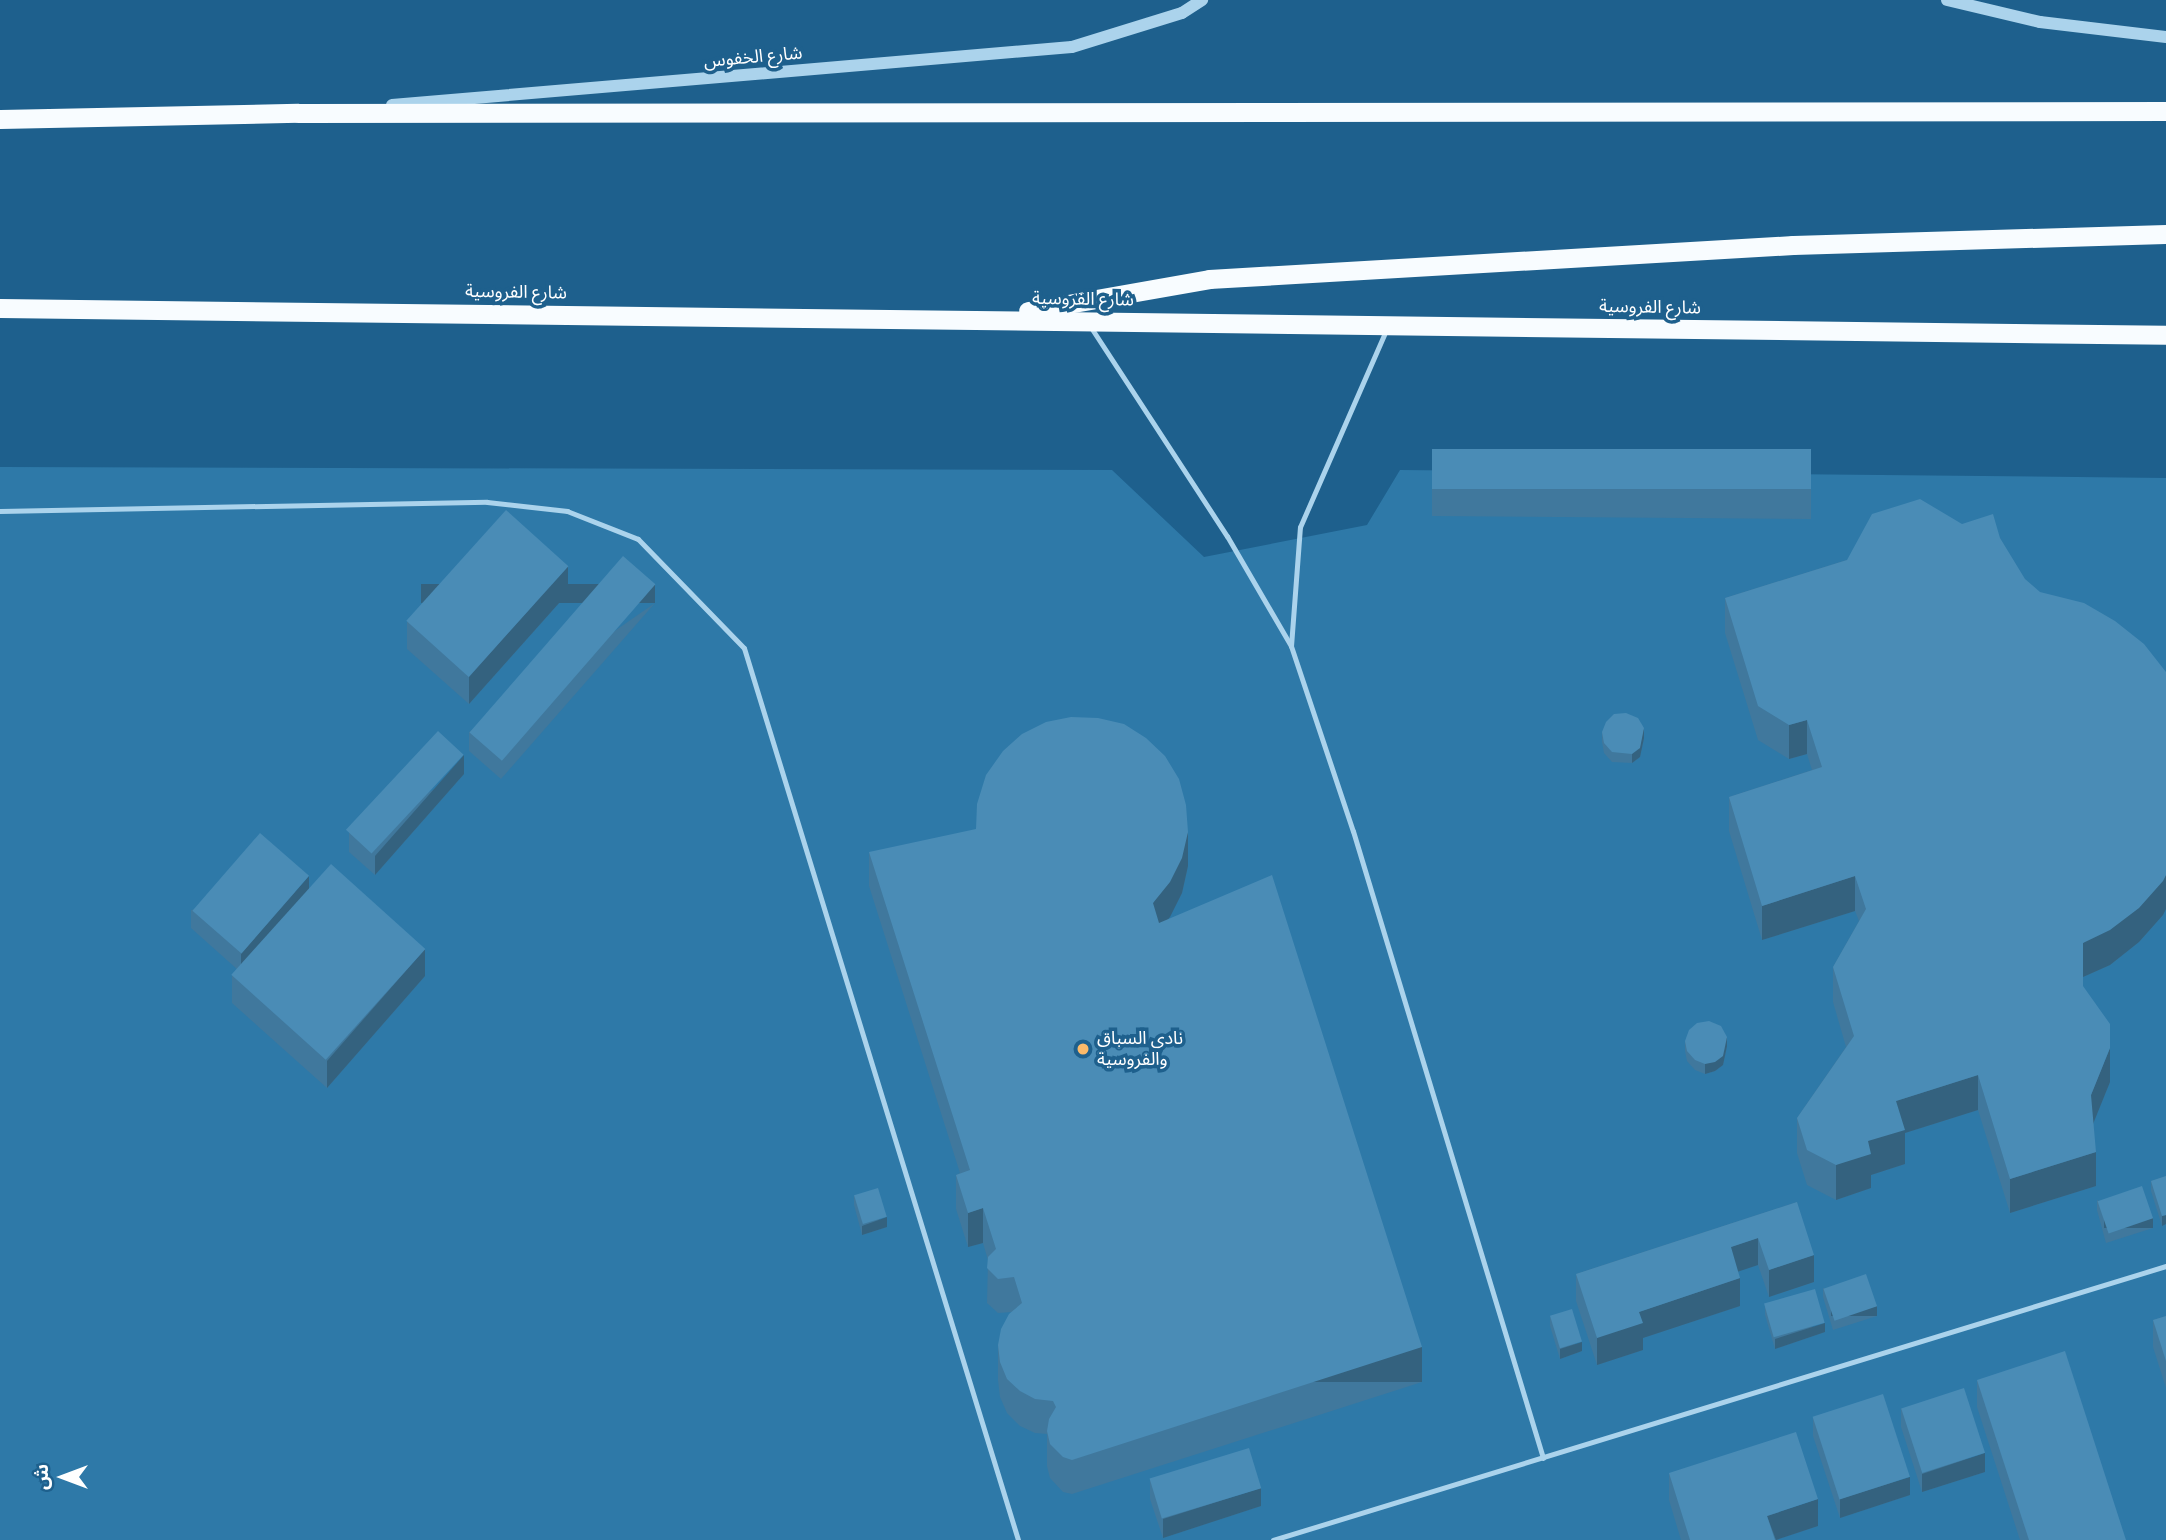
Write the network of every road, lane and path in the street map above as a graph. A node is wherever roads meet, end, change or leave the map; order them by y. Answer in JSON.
{"nodes":[{"id":1,"x":1202,"y":0,"type":"edge"},
{"id":2,"x":1947,"y":0,"type":"edge"},
{"id":3,"x":2166,"y":37,"type":"edge"},
{"id":4,"x":2166,"y":111,"type":"edge"},
{"id":5,"x":298,"y":113,"type":"junction"},
{"id":6,"x":0,"y":119,"type":"edge"},
{"id":7,"x":2166,"y":234,"type":"edge"},
{"id":8,"x":0,"y":308,"type":"edge"},
{"id":9,"x":982,"y":318,"type":"junction"},
{"id":10,"x":1086,"y":320,"type":"junction"},
{"id":11,"x":1389,"y":324,"type":"junction"},
{"id":12,"x":2166,"y":335,"type":"edge"},
{"id":13,"x":0,"y":511,"type":"edge"},
{"id":14,"x":1291,"y":646,"type":"junction"},
{"id":15,"x":2166,"y":1266,"type":"edge"},
{"id":16,"x":1543,"y":1458,"type":"junction"},
{"id":17,"x":1018,"y":1540,"type":"edge"},
{"id":18,"x":1273,"y":1540,"type":"edge"}],
"edges":[{"from":1,"to":5,"type":"street","name":"شارع الخفوس"},
{"from":2,"to":3,"type":"street"},
{"from":4,"to":5,"type":"highway"},
{"from":5,"to":6,"type":"highway"},
{"from":7,"to":9,"type":"highway"},
{"from":8,"to":9,"type":"highway","name":"شارع الفروسية"},
{"from":9,"to":10,"type":"highway","name":"شارع الفروسية"},
{"from":10,"to":11,"type":"highway","name":"شارع الفروسية"},
{"from":10,"to":14,"type":"lane"},
{"from":11,"to":12,"type":"highway","name":"شارع الفروسية"},
{"from":11,"to":14,"type":"lane"},
{"from":13,"to":17,"type":"lane"},
{"from":14,"to":16,"type":"lane"},
{"from":15,"to":16,"type":"lane"},
{"from":16,"to":18,"type":"lane"}]}
